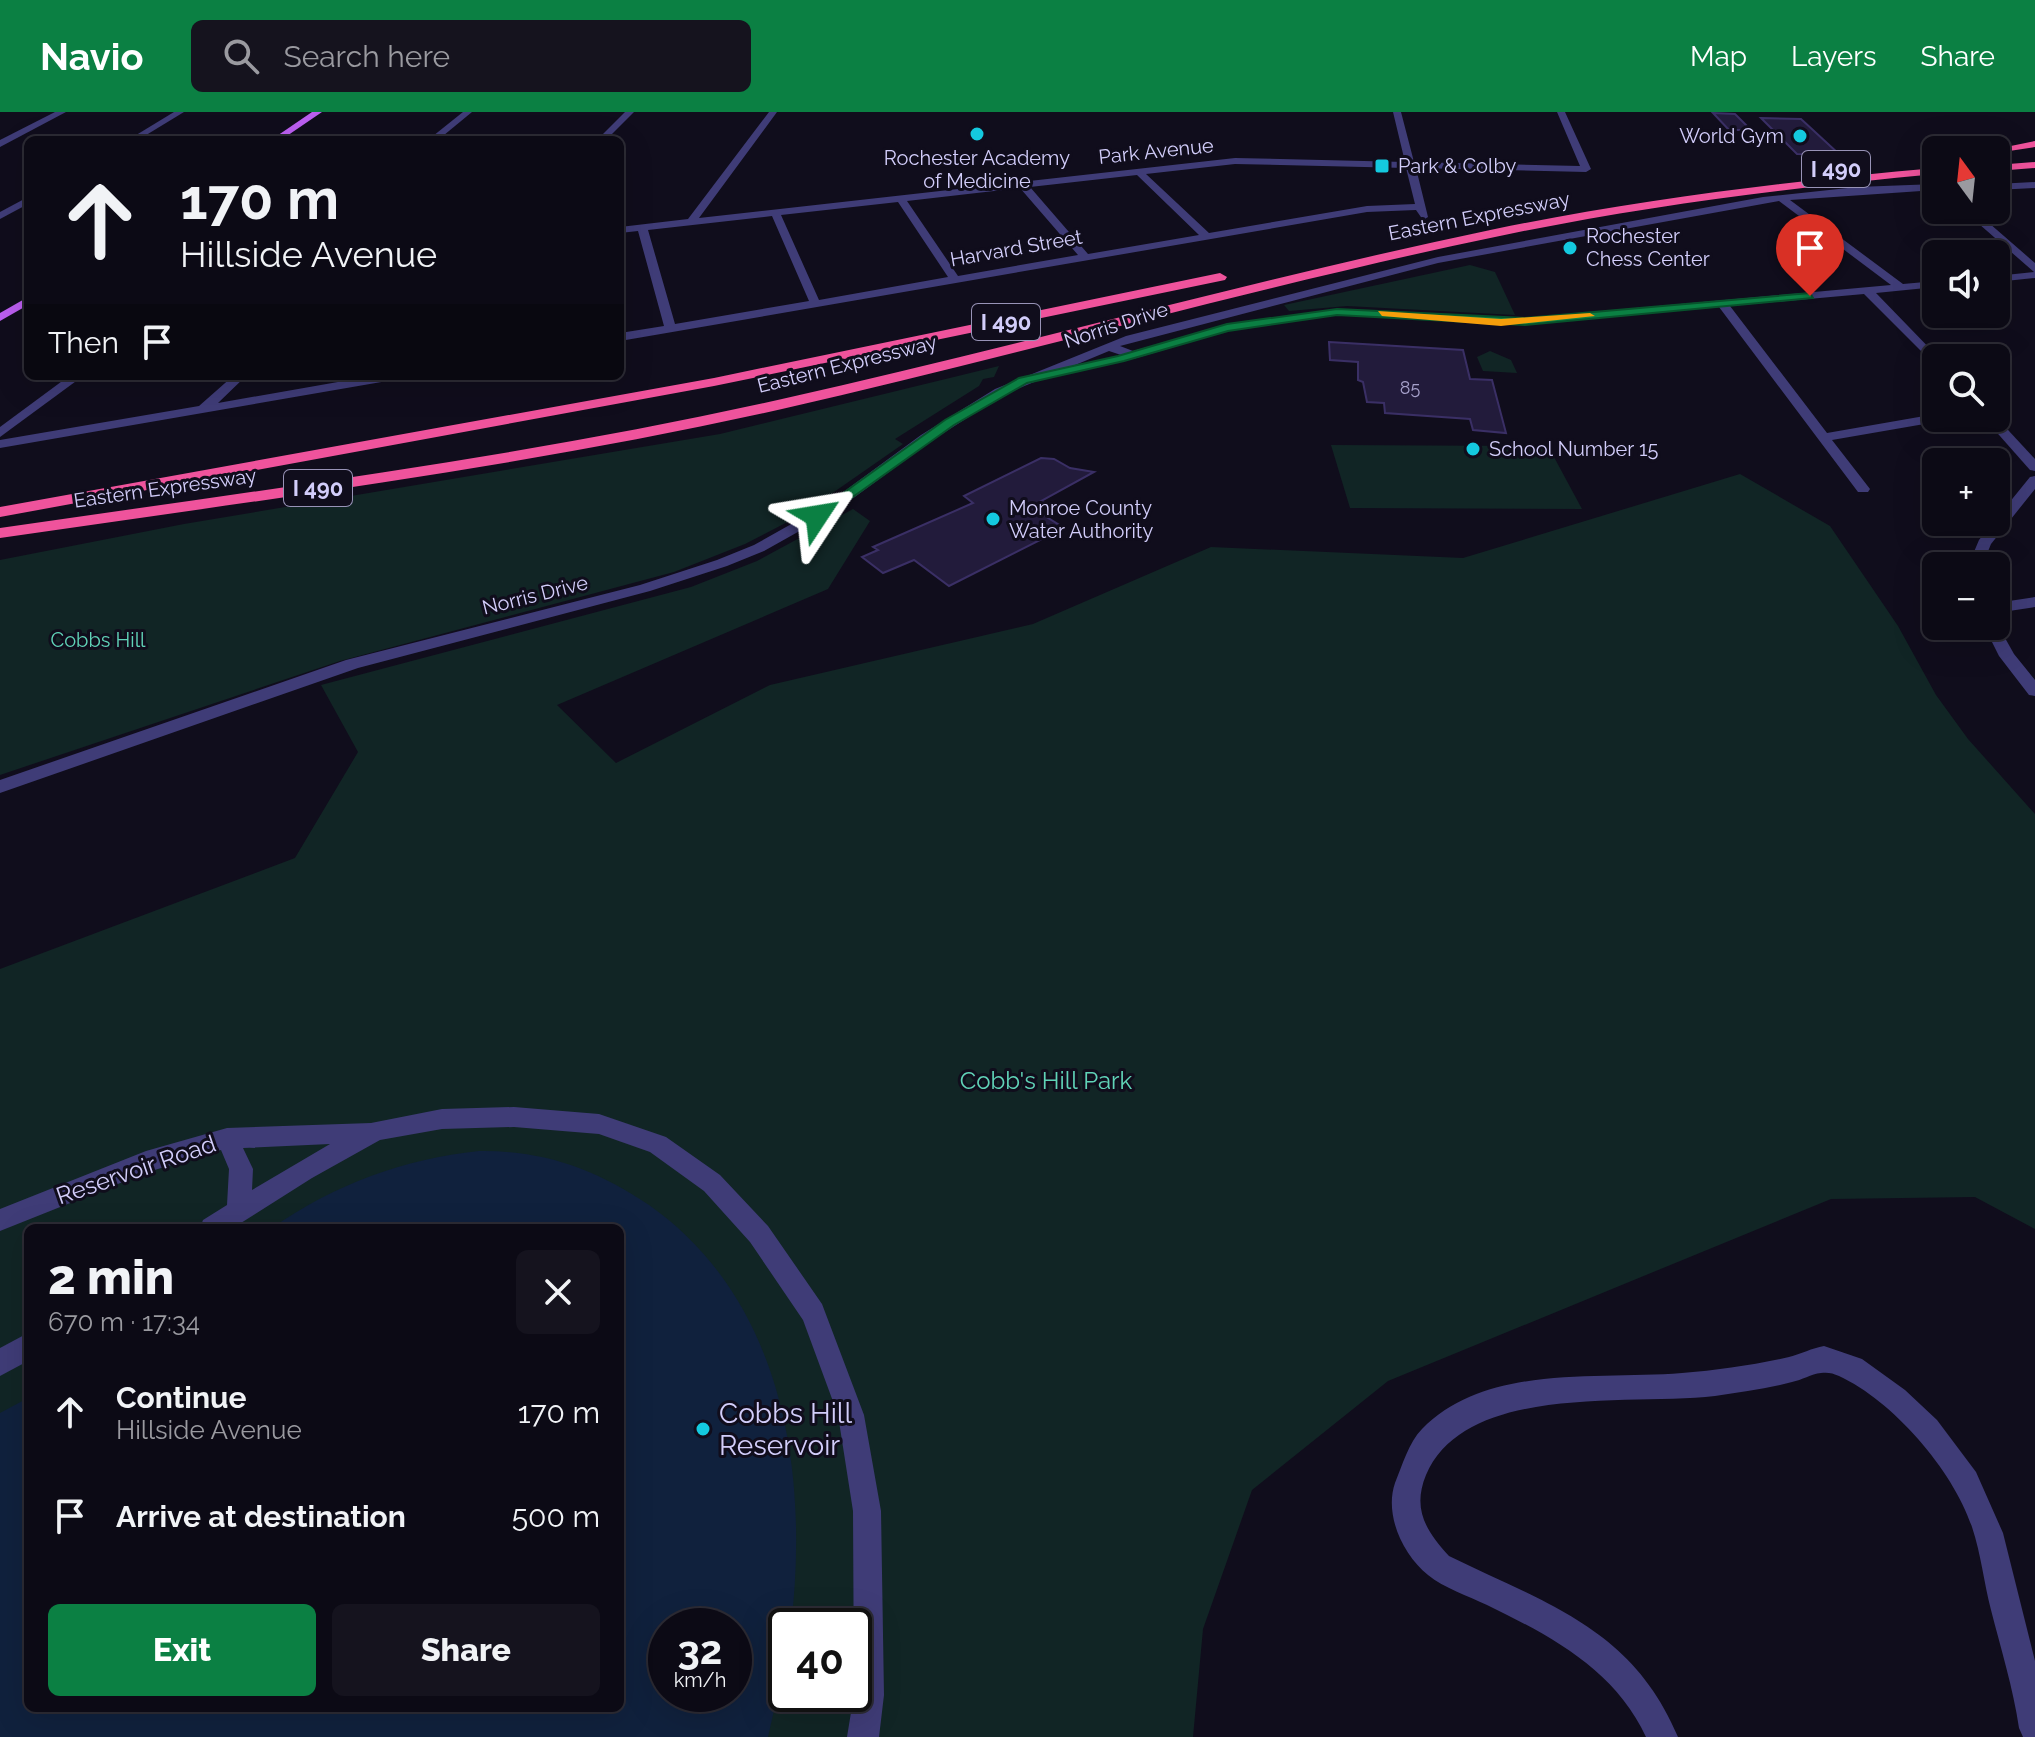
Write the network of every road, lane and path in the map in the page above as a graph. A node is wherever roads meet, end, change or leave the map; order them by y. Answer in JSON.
{"nodes":[{"id":1,"x":62,"y":112,"type":"edge"},
{"id":2,"x":180,"y":112,"type":"edge"},
{"id":3,"x":318,"y":112,"type":"edge"},
{"id":4,"x":468,"y":112,"type":"edge"},
{"id":5,"x":630,"y":112,"type":"edge"},
{"id":6,"x":773,"y":112,"type":"edge"},
{"id":7,"x":1397,"y":112,"type":"edge"},
{"id":8,"x":1561,"y":112,"type":"edge"},
{"id":9,"x":139,"y":136,"type":"edge"},
{"id":10,"x":281,"y":136,"type":"edge"},
{"id":11,"x":437,"y":136,"type":"edge"},
{"id":12,"x":605,"y":136,"type":"edge"},
{"id":13,"x":0,"y":144,"type":"edge"},
{"id":14,"x":2032,"y":145,"type":"edge"},
{"id":15,"x":2010,"y":148,"type":"edge"},
{"id":16,"x":2035,"y":155,"type":"edge"},
{"id":17,"x":2010,"y":157,"type":"edge"},
{"id":18,"x":1922,"y":163,"type":"edge"},
{"id":19,"x":1407,"y":165,"type":"junction"},
{"id":20,"x":2035,"y":165,"type":"edge"},
{"id":21,"x":2010,"y":167,"type":"edge"},
{"id":22,"x":1813,"y":168,"type":"dead end"},
{"id":23,"x":1138,"y":171,"type":"junction"},
{"id":24,"x":1922,"y":173,"type":"edge"},
{"id":25,"x":2035,"y":176,"type":"edge"},
{"id":26,"x":2010,"y":177,"type":"edge"},
{"id":27,"x":1922,"y":179,"type":"edge"},
{"id":28,"x":1736,"y":180,"type":"junction"},
{"id":29,"x":1022,"y":184,"type":"junction"},
{"id":30,"x":2035,"y":185,"type":"edge"},
{"id":31,"x":2010,"y":186,"type":"edge"},
{"id":32,"x":1922,"y":187,"type":"edge"},
{"id":33,"x":1784,"y":191,"type":"junction"},
{"id":34,"x":900,"y":198,"type":"junction"},
{"id":35,"x":24,"y":202,"type":"edge"},
{"id":36,"x":1420,"y":207,"type":"junction"},
{"id":37,"x":775,"y":212,"type":"junction"},
{"id":38,"x":2,"y":214,"type":"edge"},
{"id":39,"x":24,"y":214,"type":"edge"},
{"id":40,"x":1423,"y":220,"type":"dead end"},
{"id":41,"x":693,"y":222,"type":"junction"},
{"id":42,"x":1984,"y":224,"type":"edge"},
{"id":43,"x":642,"y":228,"type":"junction"},
{"id":44,"x":624,"y":230,"type":"edge"},
{"id":45,"x":1206,"y":236,"type":"junction"},
{"id":46,"x":1085,"y":257,"type":"junction"},
{"id":47,"x":1298,"y":261,"type":"dead end"},
{"id":48,"x":2035,"y":269,"type":"edge"},
{"id":49,"x":1233,"y":275,"type":"dead end"},
{"id":50,"x":2035,"y":275,"type":"edge"},
{"id":51,"x":2010,"y":278,"type":"edge"},
{"id":52,"x":955,"y":279,"type":"junction"},
{"id":53,"x":1922,"y":285,"type":"edge"},
{"id":54,"x":1901,"y":287,"type":"junction"},
{"id":55,"x":1867,"y":290,"type":"junction"},
{"id":56,"x":24,"y":303,"type":"edge"},
{"id":57,"x":815,"y":303,"type":"junction"},
{"id":58,"x":1723,"y":304,"type":"junction"},
{"id":59,"x":0,"y":318,"type":"edge"},
{"id":60,"x":670,"y":328,"type":"junction"},
{"id":61,"x":624,"y":336,"type":"edge"},
{"id":62,"x":1107,"y":346,"type":"junction"},
{"id":63,"x":1922,"y":347,"type":"edge"},
{"id":64,"x":1133,"y":355,"type":"junction"},
{"id":65,"x":72,"y":380,"type":"edge"},
{"id":66,"x":235,"y":380,"type":"edge"},
{"id":67,"x":369,"y":380,"type":"edge"},
{"id":68,"x":1023,"y":380,"type":"junction"},
{"id":69,"x":203,"y":408,"type":"junction"},
{"id":70,"x":577,"y":408,"type":"junction"},
{"id":71,"x":1922,"y":420,"type":"edge"},
{"id":72,"x":2003,"y":432,"type":"edge"},
{"id":73,"x":0,"y":433,"type":"edge"},
{"id":74,"x":1824,"y":437,"type":"junction"},
{"id":75,"x":0,"y":444,"type":"edge"},
{"id":76,"x":2035,"y":467,"type":"edge"},
{"id":77,"x":428,"y":471,"type":"junction"},
{"id":78,"x":2035,"y":480,"type":"edge"},
{"id":79,"x":1863,"y":489,"type":"dead end"},
{"id":80,"x":0,"y":497,"type":"edge"},
{"id":81,"x":0,"y":512,"type":"edge"},
{"id":82,"x":0,"y":533,"type":"edge"},
{"id":83,"x":0,"y":547,"type":"edge"},
{"id":84,"x":1980,"y":552,"type":"edge"},
{"id":85,"x":2035,"y":602,"type":"edge"},
{"id":86,"x":2010,"y":606,"type":"edge"},
{"id":87,"x":1999,"y":640,"type":"edge"},
{"id":88,"x":2035,"y":691,"type":"edge"},
{"id":89,"x":0,"y":787,"type":"edge"},
{"id":90,"x":376,"y":1131,"type":"junction"},
{"id":91,"x":227,"y":1138,"type":"junction"},
{"id":92,"x":239,"y":1211,"type":"junction"},
{"id":93,"x":0,"y":1220,"type":"edge"},
{"id":94,"x":218,"y":1224,"type":"edge"},
{"id":95,"x":24,"y":1348,"type":"edge"},
{"id":96,"x":0,"y":1363,"type":"edge"},
{"id":97,"x":2035,"y":1728,"type":"edge"},
{"id":98,"x":863,"y":1737,"type":"edge"},
{"id":99,"x":1662,"y":1737,"type":"edge"}],
"edges":[{"from":1,"to":13,"type":"street"},
{"from":2,"to":9,"type":"street"},
{"from":3,"to":10,"type":"main road"},
{"from":4,"to":11,"type":"street"},
{"from":5,"to":12,"type":"street"},
{"from":6,"to":41,"type":"street"},
{"from":7,"to":19,"type":"street"},
{"from":8,"to":19,"type":"street","name":"Park Avenue"},
{"from":14,"to":15,"type":"highway"},
{"from":16,"to":17,"type":"highway"},
{"from":18,"to":28,"type":"highway","name":"Eastern Expressway","number":"I 490"},
{"from":19,"to":23,"type":"street","name":"Park Avenue"},
{"from":19,"to":36,"type":"street"},
{"from":20,"to":21,"type":"highway"},
{"from":22,"to":28,"type":"highway"},
{"from":23,"to":29,"type":"street","name":"Park Avenue"},
{"from":23,"to":45,"type":"street"},
{"from":24,"to":33,"type":"highway","name":"Eastern Expressway","number":"I 490"},
{"from":25,"to":26,"type":"highway"},
{"from":27,"to":33,"type":"highway"},
{"from":28,"to":47,"type":"highway","name":"Eastern Expressway","number":"I 490"},
{"from":29,"to":34,"type":"street","name":"Park Avenue"},
{"from":29,"to":46,"type":"street"},
{"from":30,"to":31,"type":"street"},
{"from":32,"to":33,"type":"street","name":"Norris Drive"},
{"from":33,"to":54,"type":"street"},
{"from":33,"to":62,"type":"street","name":"Norris Drive"},
{"from":33,"to":77,"type":"highway","name":"Eastern Expressway","number":"I 490"},
{"from":34,"to":37,"type":"street","name":"Park Avenue"},
{"from":34,"to":52,"type":"street"},
{"from":35,"to":38,"type":"street"},
{"from":36,"to":40,"type":"street"},
{"from":36,"to":45,"type":"street","name":"Harvard Street"},
{"from":37,"to":41,"type":"street","name":"Park Avenue"},
{"from":37,"to":57,"type":"street"},
{"from":38,"to":39,"type":"street"},
{"from":41,"to":43,"type":"street","name":"Park Avenue"},
{"from":42,"to":48,"type":"street"},
{"from":43,"to":44,"type":"street","name":"Park Avenue"},
{"from":43,"to":60,"type":"street"},
{"from":45,"to":46,"type":"street","name":"Harvard Street"},
{"from":46,"to":52,"type":"street","name":"Harvard Street"},
{"from":49,"to":70,"type":"highway","name":"Eastern Expressway","number":"I 490"},
{"from":50,"to":51,"type":"street"},
{"from":52,"to":57,"type":"street","name":"Harvard Street"},
{"from":53,"to":54,"type":"street"},
{"from":54,"to":55,"type":"street"},
{"from":55,"to":58,"type":"street"},
{"from":55,"to":63,"type":"street"},
{"from":56,"to":59,"type":"main road"},
{"from":57,"to":60,"type":"street","name":"Harvard Street"},
{"from":58,"to":64,"type":"street"},
{"from":58,"to":74,"type":"street"},
{"from":60,"to":61,"type":"street","name":"Harvard Street"},
{"from":62,"to":64,"type":"street"},
{"from":62,"to":68,"type":"street","name":"Norris Drive"},
{"from":64,"to":68,"type":"street"},
{"from":65,"to":73,"type":"street"},
{"from":66,"to":69,"type":"street"},
{"from":67,"to":69,"type":"street"},
{"from":68,"to":89,"type":"street","name":"Norris Drive"},
{"from":69,"to":75,"type":"street"},
{"from":70,"to":80,"type":"highway"},
{"from":70,"to":81,"type":"highway","name":"Eastern Expressway","number":"I 490"},
{"from":71,"to":74,"type":"street"},
{"from":72,"to":76,"type":"street"},
{"from":74,"to":79,"type":"street"},
{"from":77,"to":82,"type":"highway","name":"Eastern Expressway","number":"I 490"},
{"from":77,"to":83,"type":"highway"},
{"from":78,"to":84,"type":"street"},
{"from":85,"to":86,"type":"street"},
{"from":87,"to":88,"type":"street"},
{"from":90,"to":91,"type":"street","name":"Reservoir Road"},
{"from":90,"to":92,"type":"street","name":"Reservoir Road"},
{"from":90,"to":98,"type":"street","name":"Reservoir Road"},
{"from":91,"to":92,"type":"street","name":"Reservoir Road"},
{"from":91,"to":93,"type":"street","name":"Reservoir Road"},
{"from":92,"to":94,"type":"street","name":"Reservoir Road"},
{"from":95,"to":96,"type":"street"},
{"from":97,"to":99,"type":"street"}]}
